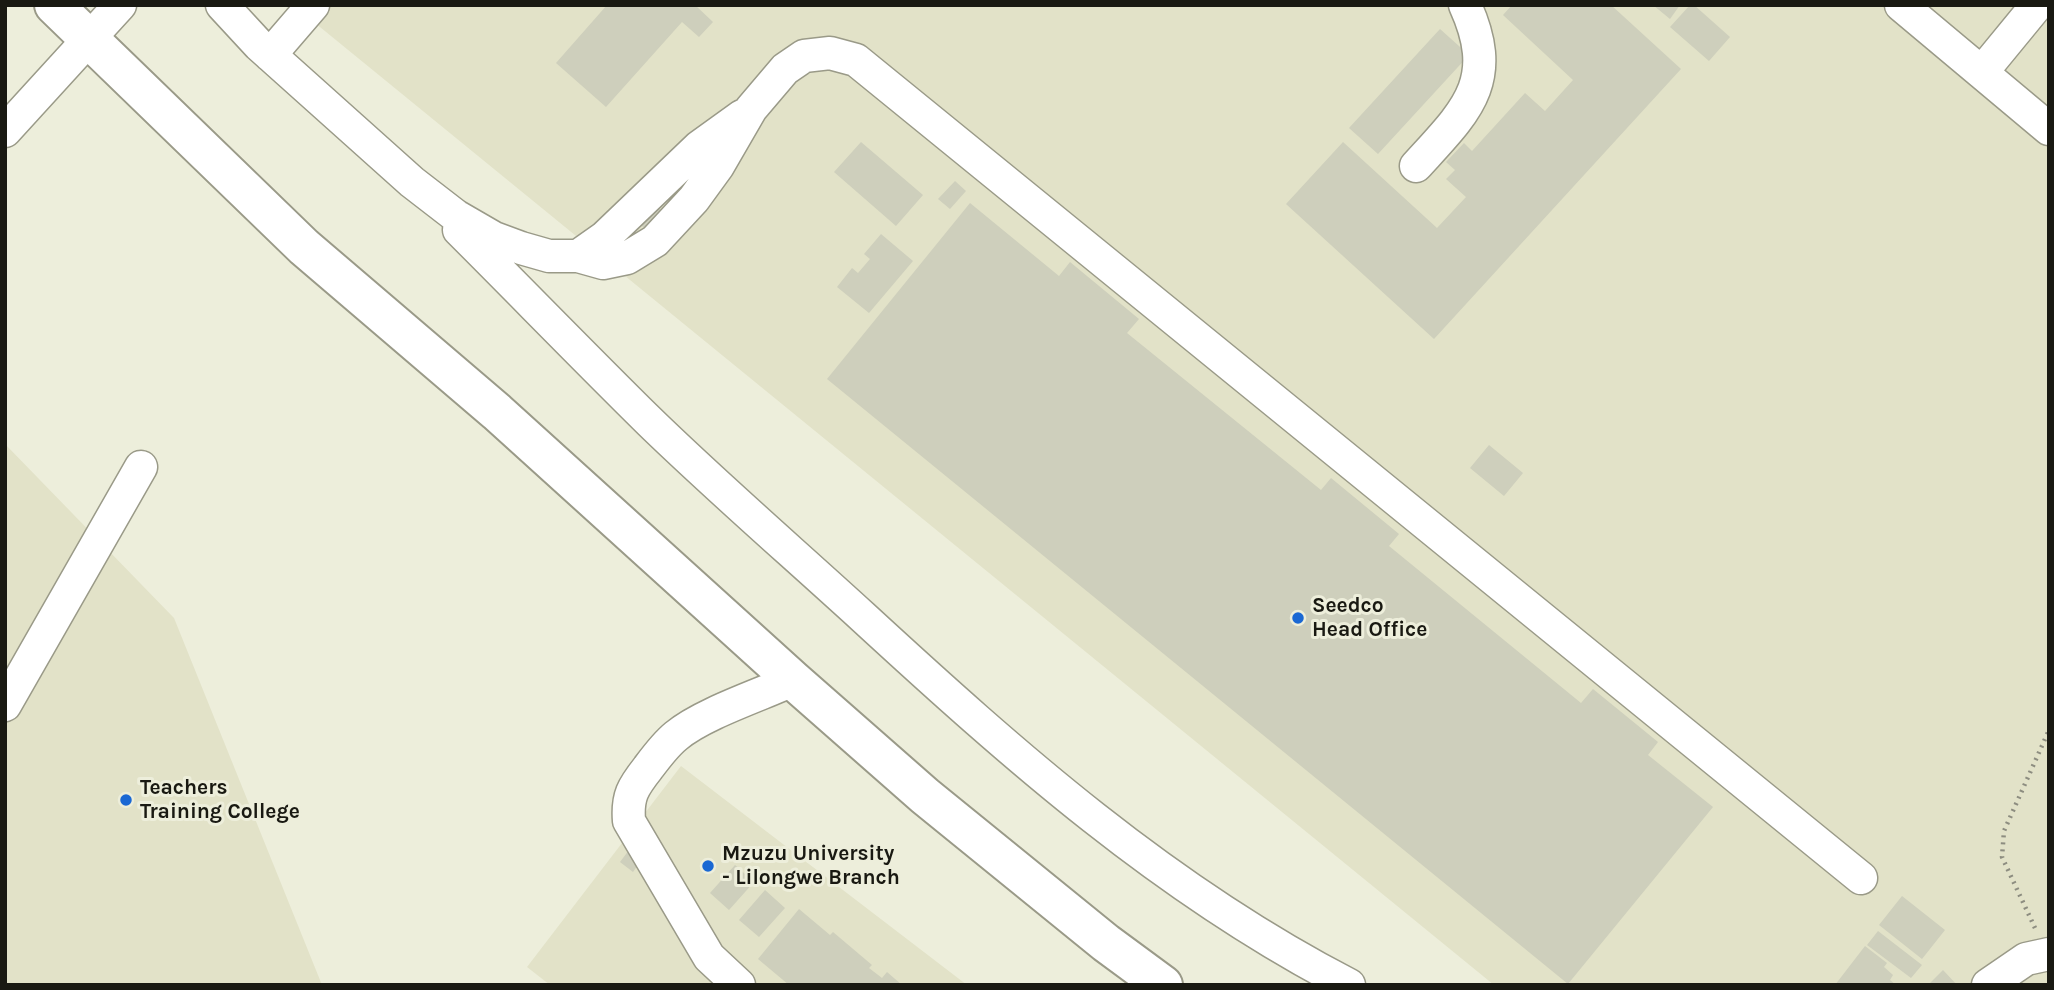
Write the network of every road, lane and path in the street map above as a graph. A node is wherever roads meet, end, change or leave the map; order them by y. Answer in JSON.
{"nodes":[{"id":1,"x":54,"y":5,"type":"edge"},
{"id":2,"x":120,"y":5,"type":"edge"},
{"id":3,"x":222,"y":5,"type":"edge"},
{"id":4,"x":313,"y":5,"type":"edge"},
{"id":5,"x":1465,"y":5,"type":"edge"},
{"id":6,"x":1901,"y":5,"type":"edge"},
{"id":7,"x":2037,"y":5,"type":"edge"},
{"id":8,"x":89,"y":38,"type":"junction"},
{"id":9,"x":270,"y":55,"type":"junction"},
{"id":10,"x":1982,"y":72,"type":"junction"},
{"id":11,"x":2049,"y":129,"type":"edge"},
{"id":12,"x":5,"y":131,"type":"edge"},
{"id":13,"x":1416,"y":166,"type":"dead end"},
{"id":14,"x":412,"y":182,"type":"junction"},
{"id":15,"x":141,"y":467,"type":"dead end"},
{"id":16,"x":793,"y":680,"type":"junction"},
{"id":17,"x":5,"y":705,"type":"edge"},
{"id":18,"x":2049,"y":730,"type":"edge"},
{"id":19,"x":1861,"y":878,"type":"dead end"},
{"id":20,"x":2048,"y":954,"type":"edge"},
{"id":21,"x":739,"y":985,"type":"edge"},
{"id":22,"x":1163,"y":985,"type":"edge"},
{"id":23,"x":1349,"y":985,"type":"edge"},
{"id":24,"x":1989,"y":985,"type":"edge"}],
"edges":[{"from":1,"to":8,"type":"main road"},
{"from":2,"to":8,"type":"street"},
{"from":3,"to":9,"type":"street"},
{"from":4,"to":9,"type":"street"},
{"from":5,"to":13,"type":"street"},
{"from":6,"to":10,"type":"street"},
{"from":7,"to":10,"type":"street"},
{"from":8,"to":12,"type":"street"},
{"from":8,"to":16,"type":"main road"},
{"from":9,"to":14,"type":"street"},
{"from":10,"to":11,"type":"street"},
{"from":14,"to":19,"type":"street"},
{"from":14,"to":23,"type":"street"},
{"from":15,"to":17,"type":"street"},
{"from":16,"to":21,"type":"street"},
{"from":16,"to":22,"type":"main road"},
{"from":18,"to":20,"type":"path"},
{"from":20,"to":24,"type":"street"}]}
